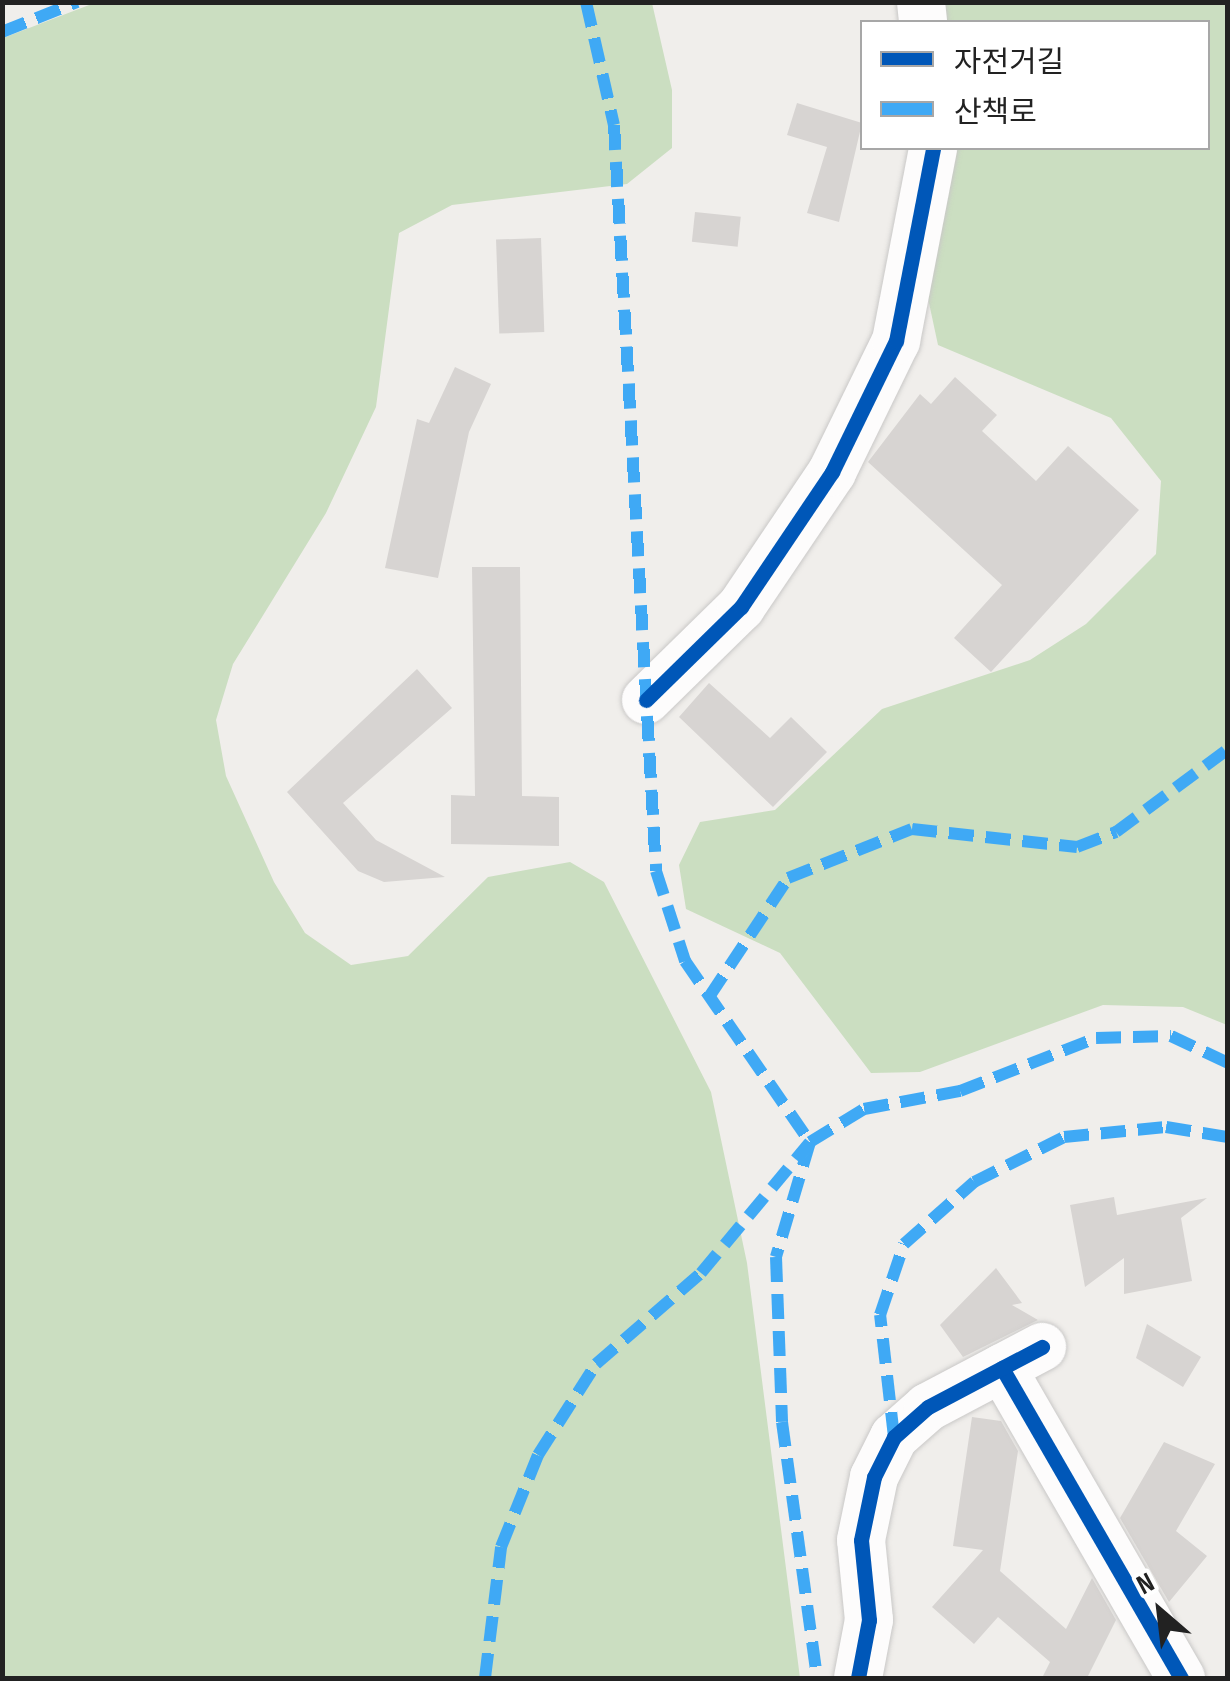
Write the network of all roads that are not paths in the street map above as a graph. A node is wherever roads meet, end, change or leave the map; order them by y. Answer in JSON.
{"nodes":[{"id":1,"x":932,"y":150,"type":"edge"},
{"id":2,"x":646,"y":700,"type":"dead end"},
{"id":3,"x":858,"y":1678,"type":"edge"},
{"id":4,"x":1181,"y":1678,"type":"edge"}],
"edges":[{"from":1,"to":2,"type":"street"},
{"from":3,"to":4,"type":"street"}]}
